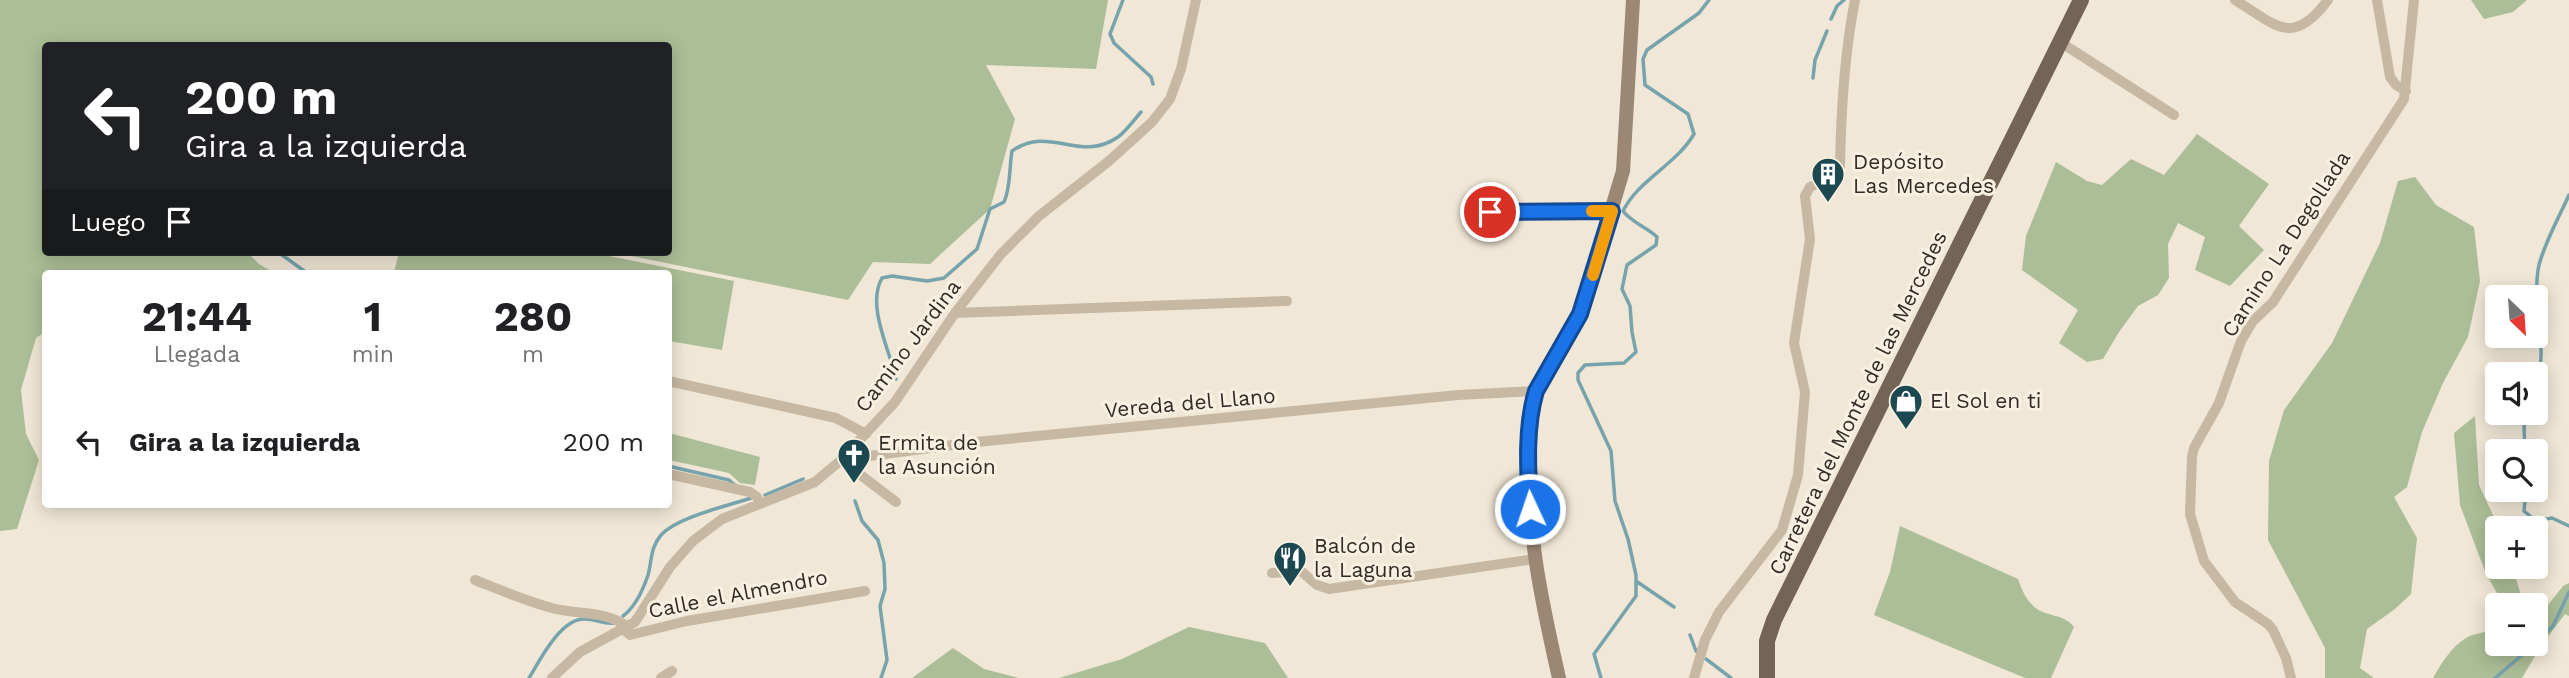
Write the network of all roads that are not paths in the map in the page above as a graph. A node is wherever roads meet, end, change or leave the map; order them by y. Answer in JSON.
{"nodes":[{"id":1,"x":1196,"y":0,"type":"edge"},
{"id":2,"x":1633,"y":0,"type":"edge"},
{"id":3,"x":1855,"y":0,"type":"edge"},
{"id":4,"x":2081,"y":0,"type":"edge"},
{"id":5,"x":2235,"y":0,"type":"edge"},
{"id":6,"x":2328,"y":0,"type":"edge"},
{"id":7,"x":2377,"y":0,"type":"edge"},
{"id":8,"x":2414,"y":0,"type":"edge"},
{"id":9,"x":2060,"y":42,"type":"junction"},
{"id":10,"x":2406,"y":91,"type":"junction"},
{"id":11,"x":2174,"y":116,"type":"dead end"},
{"id":12,"x":1612,"y":211,"type":"junction"},
{"id":13,"x":1490,"y":212,"type":"dead end"},
{"id":14,"x":1287,"y":301,"type":"dead end"},
{"id":15,"x":955,"y":313,"type":"junction"},
{"id":16,"x":672,"y":382,"type":"edge"},
{"id":17,"x":1536,"y":391,"type":"junction"},
{"id":18,"x":866,"y":433,"type":"junction"},
{"id":19,"x":844,"y":457,"type":"junction"},
{"id":20,"x":672,"y":475,"type":"edge"},
{"id":21,"x":896,"y":502,"type":"dead end"},
{"id":22,"x":760,"y":504,"type":"junction"},
{"id":23,"x":1535,"y":559,"type":"junction"},
{"id":24,"x":1272,"y":573,"type":"dead end"},
{"id":25,"x":475,"y":580,"type":"dead end"},
{"id":26,"x":865,"y":591,"type":"dead end"},
{"id":27,"x":624,"y":627,"type":"junction"},
{"id":28,"x":671,"y":671,"type":"dead end"},
{"id":29,"x":552,"y":678,"type":"edge"},
{"id":30,"x":661,"y":678,"type":"edge"},
{"id":31,"x":1559,"y":678,"type":"edge"},
{"id":32,"x":1694,"y":678,"type":"edge"},
{"id":33,"x":1768,"y":678,"type":"edge"},
{"id":34,"x":2291,"y":678,"type":"edge"}],
"edges":[{"from":1,"to":15,"type":"street","name":"Camino Jardina"},
{"from":2,"to":12,"type":"main road"},
{"from":3,"to":32,"type":"street"},
{"from":4,"to":9,"type":"main road","name":"Carretera del Monte de las Mercedes"},
{"from":5,"to":6,"type":"street"},
{"from":7,"to":10,"type":"street"},
{"from":8,"to":10,"type":"street"},
{"from":9,"to":11,"type":"street"},
{"from":9,"to":33,"type":"main road","name":"Carretera del Monte de las Mercedes"},
{"from":10,"to":34,"type":"street","name":"Camino La Degollada"},
{"from":12,"to":13,"type":"street"},
{"from":12,"to":17,"type":"main road"},
{"from":14,"to":15,"type":"street"},
{"from":15,"to":18,"type":"street","name":"Camino Jardina"},
{"from":16,"to":18,"type":"street"},
{"from":17,"to":19,"type":"street","name":"Vereda del Llano"},
{"from":17,"to":23,"type":"main road"},
{"from":18,"to":19,"type":"street","name":"Camino Jardina"},
{"from":19,"to":21,"type":"street"},
{"from":19,"to":22,"type":"street","name":"Camino Jardina"},
{"from":20,"to":22,"type":"street"},
{"from":22,"to":27,"type":"street","name":"Camino Jardina"},
{"from":23,"to":24,"type":"street"},
{"from":23,"to":31,"type":"main road"},
{"from":25,"to":27,"type":"street"},
{"from":26,"to":27,"type":"street","name":"Calle el Almendro"},
{"from":27,"to":29,"type":"street","name":"Camino Jardina"},
{"from":28,"to":30,"type":"street"}]}
